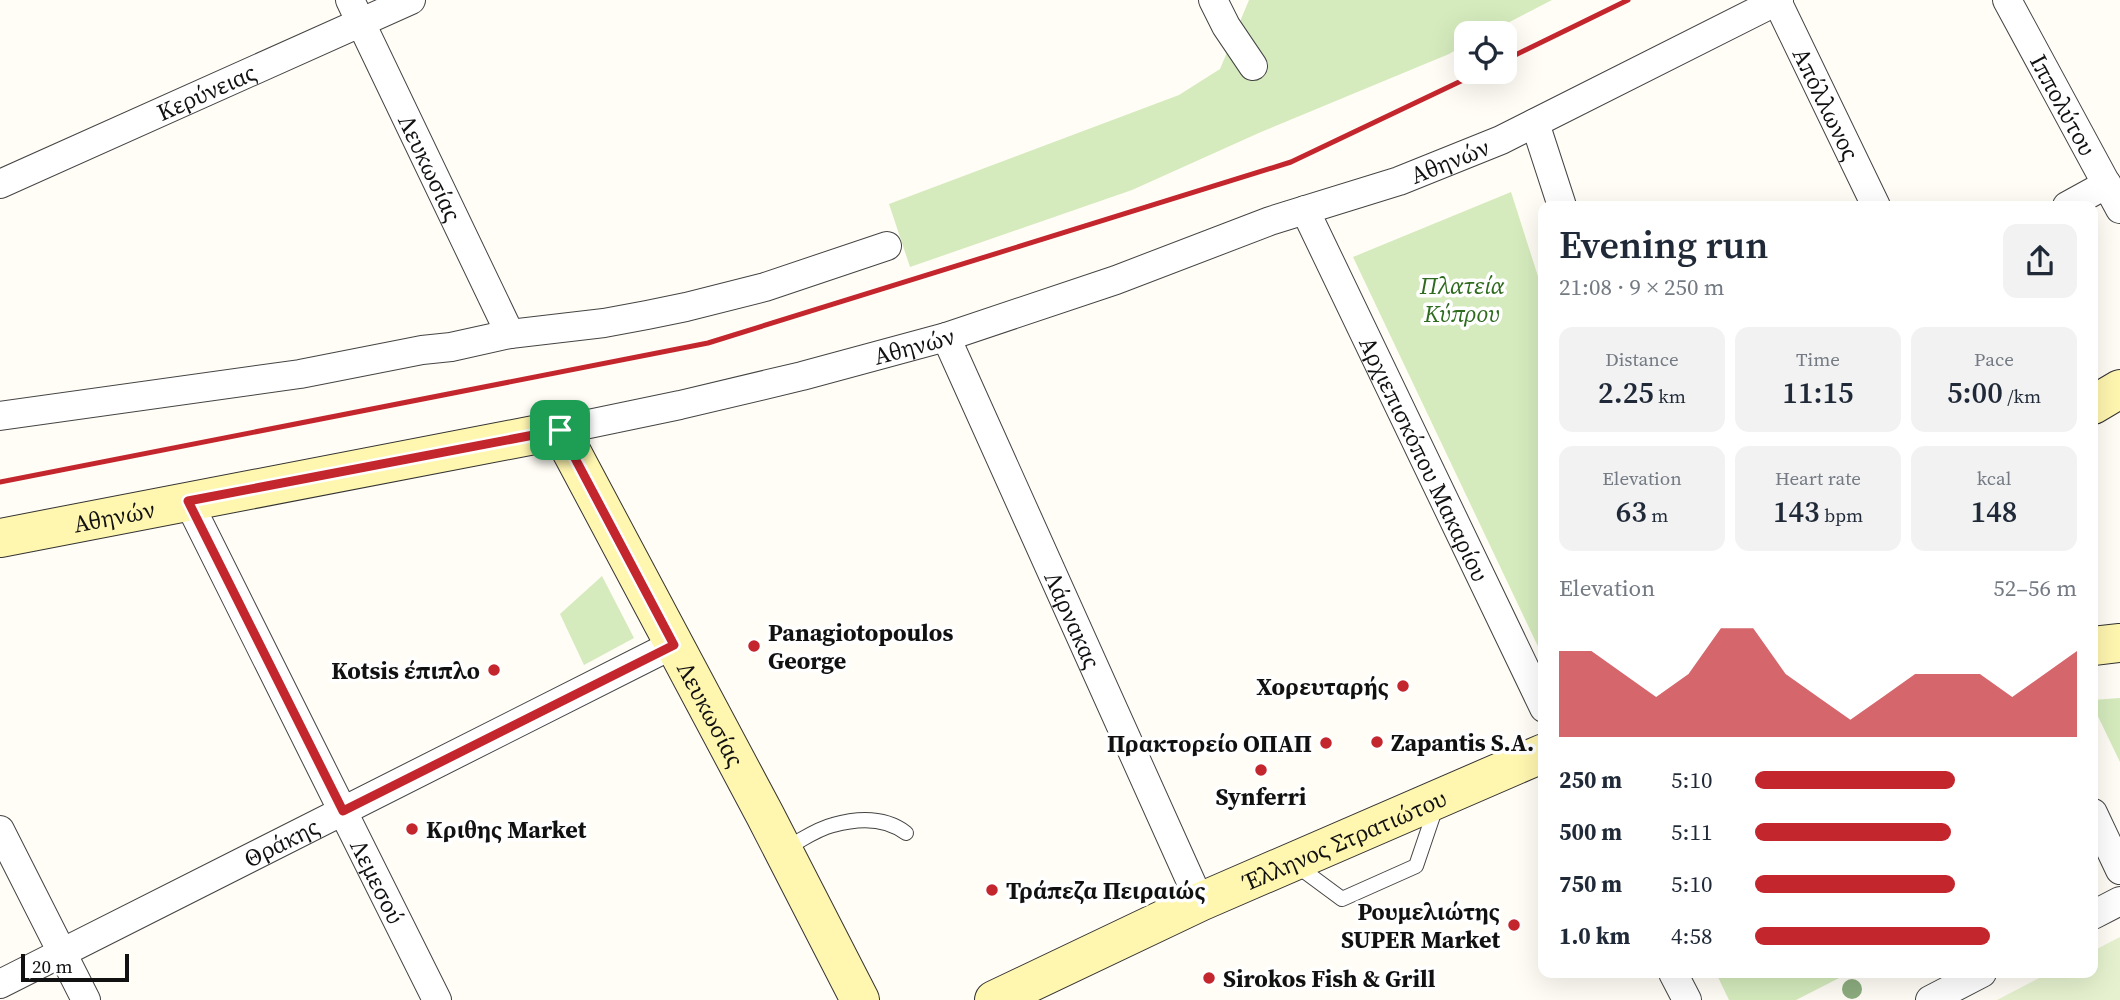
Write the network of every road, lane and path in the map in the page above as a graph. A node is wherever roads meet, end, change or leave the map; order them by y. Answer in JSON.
{"nodes":[{"id":1,"x":411,"y":0,"type":"edge"},
{"id":2,"x":1213,"y":0,"type":"edge"},
{"id":3,"x":1778,"y":0,"type":"edge"},
{"id":4,"x":2007,"y":0,"type":"edge"},
{"id":5,"x":356,"y":11,"type":"edge"},
{"id":6,"x":1252,"y":66,"type":"dead end"},
{"id":7,"x":1535,"y":124,"type":"junction"},
{"id":8,"x":0,"y":184,"type":"edge"},
{"id":9,"x":2107,"y":184,"type":"junction"},
{"id":10,"x":1560,"y":201,"type":"edge"},
{"id":11,"x":1875,"y":201,"type":"edge"},
{"id":12,"x":2076,"y":201,"type":"edge"},
{"id":13,"x":2120,"y":209,"type":"edge"},
{"id":14,"x":1305,"y":210,"type":"junction"},
{"id":15,"x":887,"y":246,"type":"dead end"},
{"id":16,"x":510,"y":334,"type":"junction"},
{"id":17,"x":946,"y":337,"type":"junction"},
{"id":18,"x":2120,"y":389,"type":"edge"},
{"id":19,"x":2098,"y":402,"type":"edge"},
{"id":20,"x":0,"y":416,"type":"edge"},
{"id":21,"x":560,"y":430,"type":"junction"},
{"id":22,"x":188,"y":501,"type":"junction"},
{"id":23,"x":0,"y":538,"type":"edge"},
{"id":24,"x":2120,"y":643,"type":"edge"},
{"id":25,"x":674,"y":645,"type":"junction"},
{"id":26,"x":2098,"y":645,"type":"edge"},
{"id":27,"x":1538,"y":695,"type":"edge"},
{"id":28,"x":1538,"y":755,"type":"edge"},
{"id":29,"x":1438,"y":799,"type":"junction"},
{"id":30,"x":343,"y":811,"type":"junction"},
{"id":31,"x":2098,"y":824,"type":"edge"},
{"id":32,"x":0,"y":830,"type":"edge"},
{"id":33,"x":906,"y":833,"type":"dead end"},
{"id":34,"x":783,"y":850,"type":"junction"},
{"id":35,"x":1292,"y":862,"type":"junction"},
{"id":36,"x":2120,"y":870,"type":"edge"},
{"id":37,"x":2120,"y":901,"type":"edge"},
{"id":38,"x":1200,"y":902,"type":"junction"},
{"id":39,"x":2098,"y":912,"type":"edge"},
{"id":40,"x":62,"y":953,"type":"junction"},
{"id":41,"x":1676,"y":978,"type":"edge"},
{"id":42,"x":1972,"y":978,"type":"edge"},
{"id":43,"x":0,"y":984,"type":"edge"},
{"id":44,"x":86,"y":1000,"type":"edge"},
{"id":45,"x":438,"y":1000,"type":"edge"},
{"id":46,"x":860,"y":1000,"type":"edge"},
{"id":47,"x":993,"y":1000,"type":"edge"},
{"id":48,"x":1687,"y":1000,"type":"edge"},
{"id":49,"x":1930,"y":1000,"type":"edge"}],
"edges":[{"from":1,"to":5,"type":"street","name":"Κερύνειας"},
{"from":2,"to":6,"type":"street"},
{"from":3,"to":7,"type":"street","name":"Αθηνών"},
{"from":3,"to":11,"type":"street","name":"Απόλλωνος"},
{"from":4,"to":9,"type":"street","name":"Ιππολύτου"},
{"from":5,"to":8,"type":"street","name":"Κερύνειας"},
{"from":5,"to":16,"type":"street","name":"Λευκωσίας"},
{"from":7,"to":10,"type":"street"},
{"from":7,"to":14,"type":"street","name":"Αθηνών"},
{"from":9,"to":12,"type":"street"},
{"from":9,"to":13,"type":"street","name":"Ιππολύτου"},
{"from":14,"to":17,"type":"street","name":"Αθηνών"},
{"from":14,"to":27,"type":"street","name":"Αρχιεπισκόπου Μακαρίου"},
{"from":15,"to":16,"type":"street"},
{"from":16,"to":20,"type":"street"},
{"from":17,"to":21,"type":"street","name":"Αθηνών"},
{"from":17,"to":38,"type":"street","name":"Λάρνακας"},
{"from":18,"to":19,"type":"street"},
{"from":21,"to":22,"type":"street","name":"Αθηνών"},
{"from":21,"to":25,"type":"street","name":"Λευκωσίας"},
{"from":22,"to":23,"type":"street","name":"Αθηνών"},
{"from":22,"to":30,"type":"street","name":"Λεμεσού"},
{"from":24,"to":26,"type":"street"},
{"from":25,"to":30,"type":"street","name":"Θράκης"},
{"from":25,"to":34,"type":"street","name":"Λευκωσίας"},
{"from":28,"to":29,"type":"street","name":"Έλληνος Στρατιώτου"},
{"from":29,"to":35,"type":"street","name":"Έλληνος Στρατιώτου"},
{"from":29,"to":35,"type":"lane"},
{"from":30,"to":40,"type":"street","name":"Θράκης"},
{"from":30,"to":45,"type":"street","name":"Λεμεσού"},
{"from":31,"to":36,"type":"street"},
{"from":32,"to":40,"type":"street"},
{"from":33,"to":34,"type":"lane"},
{"from":34,"to":46,"type":"street","name":"Λευκωσίας"},
{"from":35,"to":38,"type":"street","name":"Έλληνος Στρατιώτου"},
{"from":37,"to":39,"type":"street"},
{"from":38,"to":47,"type":"street","name":"Έλληνος Στρατιώτου"},
{"from":40,"to":43,"type":"street","name":"Θράκης"},
{"from":40,"to":44,"type":"street"},
{"from":41,"to":48,"type":"street"},
{"from":42,"to":49,"type":"street"}]}
